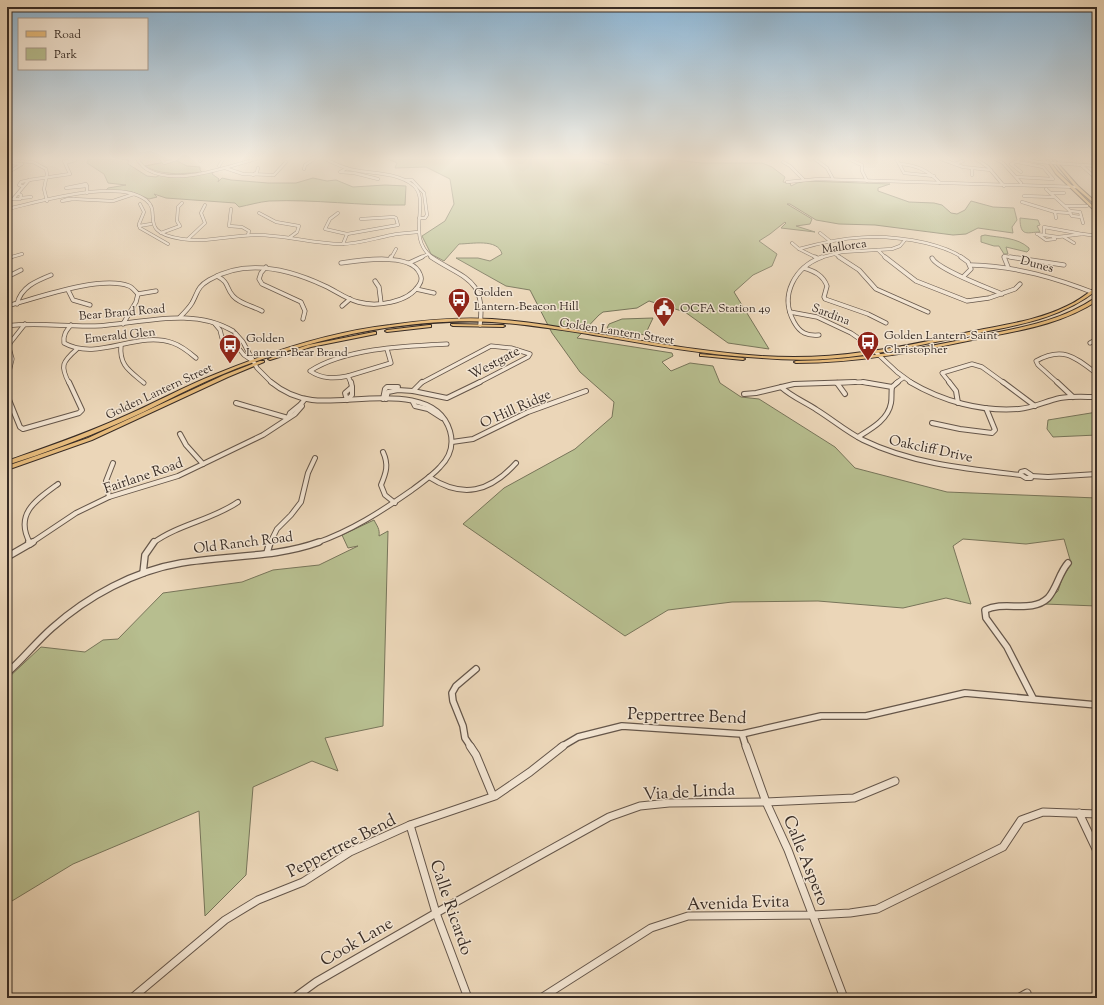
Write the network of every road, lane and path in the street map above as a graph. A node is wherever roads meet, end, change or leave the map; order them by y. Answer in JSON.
{"nodes":[{"id":1,"x":22,"y":206,"type":"edge"},
{"id":2,"x":143,"y":206,"type":"edge"},
{"id":3,"x":149,"y":206,"type":"edge"},
{"id":4,"x":179,"y":206,"type":"edge"},
{"id":5,"x":205,"y":206,"type":"dead end"},
{"id":6,"x":419,"y":206,"type":"edge"},
{"id":7,"x":425,"y":206,"type":"edge"},
{"id":8,"x":1034,"y":206,"type":"edge"},
{"id":9,"x":1065,"y":206,"type":"joint"},
{"id":10,"x":1087,"y":206,"type":"dead end"},
{"id":11,"x":7,"y":209,"type":"edge"},
{"id":12,"x":231,"y":209,"type":"dead end"},
{"id":13,"x":1054,"y":212,"type":"junction"},
{"id":14,"x":1070,"y":212,"type":"junction"},
{"id":15,"x":259,"y":213,"type":"dead end"},
{"id":16,"x":338,"y":213,"type":"dead end"},
{"id":17,"x":419,"y":218,"type":"junction"},
{"id":18,"x":1056,"y":218,"type":"dead end"},
{"id":19,"x":361,"y":219,"type":"dead end"},
{"id":20,"x":1083,"y":223,"type":"dead end"},
{"id":21,"x":151,"y":224,"type":"junction"},
{"id":22,"x":139,"y":226,"type":"junction"},
{"id":23,"x":419,"y":232,"type":"junction"},
{"id":24,"x":161,"y":233,"type":"junction"},
{"id":25,"x":820,"y":233,"type":"dead end"},
{"id":26,"x":347,"y":234,"type":"junction"},
{"id":27,"x":1083,"y":234,"type":"junction"},
{"id":28,"x":248,"y":235,"type":"junction"},
{"id":29,"x":1044,"y":235,"type":"junction"},
{"id":30,"x":1095,"y":235,"type":"edge"},
{"id":31,"x":1053,"y":237,"type":"junction"},
{"id":32,"x":1064,"y":237,"type":"junction"},
{"id":33,"x":289,"y":238,"type":"junction"},
{"id":34,"x":188,"y":239,"type":"junction"},
{"id":35,"x":905,"y":240,"type":"junction"},
{"id":36,"x":830,"y":241,"type":"junction"},
{"id":37,"x":792,"y":243,"type":"dead end"},
{"id":38,"x":1074,"y":243,"type":"dead end"},
{"id":39,"x":168,"y":244,"type":"dead end"},
{"id":40,"x":343,"y":244,"type":"junction"},
{"id":41,"x":1094,"y":246,"type":"dead end"},
{"id":42,"x":396,"y":249,"type":"dead end"},
{"id":43,"x":799,"y":249,"type":"junction"},
{"id":44,"x":878,"y":250,"type":"junction"},
{"id":45,"x":22,"y":254,"type":"dead end"},
{"id":46,"x":428,"y":254,"type":"junction"},
{"id":47,"x":835,"y":254,"type":"junction"},
{"id":48,"x":7,"y":258,"type":"edge"},
{"id":49,"x":817,"y":258,"type":"junction"},
{"id":50,"x":932,"y":258,"type":"dead end"},
{"id":51,"x":390,"y":259,"type":"junction"},
{"id":52,"x":341,"y":263,"type":"dead end"},
{"id":53,"x":409,"y":263,"type":"junction"},
{"id":54,"x":971,"y":265,"type":"junction"},
{"id":55,"x":1064,"y":265,"type":"dead end"},
{"id":56,"x":266,"y":267,"type":"junction"},
{"id":57,"x":1008,"y":267,"type":"junction"},
{"id":58,"x":804,"y":268,"type":"junction"},
{"id":59,"x":21,"y":270,"type":"dead end"},
{"id":60,"x":51,"y":275,"type":"dead end"},
{"id":61,"x":217,"y":276,"type":"junction"},
{"id":62,"x":964,"y":276,"type":"junction"},
{"id":63,"x":7,"y":277,"type":"edge"},
{"id":64,"x":374,"y":281,"type":"dead end"},
{"id":65,"x":1020,"y":284,"type":"dead end"},
{"id":66,"x":1097,"y":288,"type":"edge"},
{"id":67,"x":416,"y":289,"type":"junction"},
{"id":68,"x":68,"y":290,"type":"junction"},
{"id":69,"x":156,"y":291,"type":"dead end"},
{"id":70,"x":434,"y":293,"type":"dead end"},
{"id":71,"x":1095,"y":293,"type":"edge"},
{"id":72,"x":138,"y":294,"type":"junction"},
{"id":73,"x":1002,"y":294,"type":"junction"},
{"id":74,"x":1097,"y":299,"type":"edge"},
{"id":75,"x":350,"y":300,"type":"junction"},
{"id":76,"x":381,"y":303,"type":"junction"},
{"id":77,"x":17,"y":304,"type":"junction"},
{"id":78,"x":90,"y":305,"type":"dead end"},
{"id":79,"x":7,"y":306,"type":"edge"},
{"id":80,"x":342,"y":306,"type":"dead end"},
{"id":81,"x":262,"y":311,"type":"dead end"},
{"id":82,"x":790,"y":312,"type":"junction"},
{"id":83,"x":928,"y":312,"type":"dead end"},
{"id":84,"x":180,"y":317,"type":"junction"},
{"id":85,"x":303,"y":319,"type":"dead end"},
{"id":86,"x":480,"y":323,"type":"junction"},
{"id":87,"x":886,"y":323,"type":"dead end"},
{"id":88,"x":25,"y":324,"type":"junction"},
{"id":89,"x":123,"y":324,"type":"junction"},
{"id":90,"x":215,"y":324,"type":"junction"},
{"id":91,"x":7,"y":326,"type":"edge"},
{"id":92,"x":71,"y":326,"type":"junction"},
{"id":93,"x":819,"y":335,"type":"dead end"},
{"id":94,"x":1097,"y":339,"type":"edge"},
{"id":95,"x":1090,"y":343,"type":"dead end"},
{"id":96,"x":121,"y":344,"type":"junction"},
{"id":97,"x":447,"y":344,"type":"dead end"},
{"id":98,"x":77,"y":349,"type":"junction"},
{"id":99,"x":388,"y":349,"type":"junction"},
{"id":100,"x":878,"y":354,"type":"junction"},
{"id":101,"x":196,"y":358,"type":"dead end"},
{"id":102,"x":254,"y":362,"type":"junction"},
{"id":103,"x":1097,"y":374,"type":"edge"},
{"id":104,"x":348,"y":376,"type":"junction"},
{"id":105,"x":903,"y":378,"type":"junction"},
{"id":106,"x":7,"y":380,"type":"edge"},
{"id":107,"x":144,"y":383,"type":"dead end"},
{"id":108,"x":837,"y":384,"type":"junction"},
{"id":109,"x":781,"y":387,"type":"junction"},
{"id":110,"x":892,"y":387,"type":"junction"},
{"id":111,"x":353,"y":388,"type":"junction"},
{"id":112,"x":413,"y":391,"type":"junction"},
{"id":113,"x":586,"y":391,"type":"dead end"},
{"id":114,"x":744,"y":394,"type":"dead end"},
{"id":115,"x":845,"y":394,"type":"dead end"},
{"id":116,"x":7,"y":395,"type":"edge"},
{"id":117,"x":1097,"y":396,"type":"edge"},
{"id":118,"x":1073,"y":397,"type":"junction"},
{"id":119,"x":305,"y":398,"type":"junction"},
{"id":120,"x":385,"y":399,"type":"junction"},
{"id":121,"x":346,"y":400,"type":"junction"},
{"id":122,"x":236,"y":403,"type":"dead end"},
{"id":123,"x":958,"y":403,"type":"junction"},
{"id":124,"x":1035,"y":406,"type":"junction"},
{"id":125,"x":986,"y":408,"type":"junction"},
{"id":126,"x":288,"y":418,"type":"junction"},
{"id":127,"x":932,"y":423,"type":"dead end"},
{"id":128,"x":180,"y":434,"type":"dead end"},
{"id":129,"x":858,"y":437,"type":"junction"},
{"id":130,"x":452,"y":442,"type":"junction"},
{"id":131,"x":383,"y":452,"type":"dead end"},
{"id":132,"x":315,"y":458,"type":"dead end"},
{"id":133,"x":7,"y":463,"type":"edge"},
{"id":134,"x":113,"y":463,"type":"dead end"},
{"id":135,"x":516,"y":463,"type":"dead end"},
{"id":136,"x":203,"y":464,"type":"junction"},
{"id":137,"x":7,"y":468,"type":"edge"},
{"id":138,"x":1097,"y":474,"type":"edge"},
{"id":139,"x":429,"y":477,"type":"junction"},
{"id":140,"x":58,"y":484,"type":"dead end"},
{"id":141,"x":109,"y":497,"type":"junction"},
{"id":142,"x":238,"y":502,"type":"dead end"},
{"id":143,"x":395,"y":503,"type":"junction"},
{"id":144,"x":30,"y":544,"type":"junction"},
{"id":145,"x":267,"y":553,"type":"junction"},
{"id":146,"x":7,"y":557,"type":"edge"},
{"id":147,"x":1068,"y":563,"type":"dead end"},
{"id":148,"x":143,"y":573,"type":"junction"},
{"id":149,"x":476,"y":670,"type":"dead end"},
{"id":150,"x":7,"y":673,"type":"edge"},
{"id":151,"x":1033,"y":698,"type":"junction"},
{"id":152,"x":1097,"y":705,"type":"edge"},
{"id":153,"x":742,"y":734,"type":"junction"},
{"id":154,"x":895,"y":781,"type":"dead end"},
{"id":155,"x":493,"y":796,"type":"junction"},
{"id":156,"x":766,"y":802,"type":"junction"},
{"id":157,"x":1079,"y":813,"type":"junction"},
{"id":158,"x":1097,"y":814,"type":"edge"},
{"id":159,"x":410,"y":825,"type":"junction"},
{"id":160,"x":1097,"y":851,"type":"edge"},
{"id":161,"x":436,"y":913,"type":"junction"},
{"id":162,"x":813,"y":915,"type":"junction"},
{"id":163,"x":1027,"y":993,"type":"dead end"},
{"id":164,"x":132,"y":998,"type":"edge"},
{"id":165,"x":294,"y":998,"type":"edge"},
{"id":166,"x":468,"y":998,"type":"edge"},
{"id":167,"x":541,"y":998,"type":"edge"},
{"id":168,"x":844,"y":998,"type":"edge"},
{"id":169,"x":1018,"y":998,"type":"edge"}],
"edges":[{"from":1,"to":11,"type":"street"},
{"from":2,"to":22,"type":"street"},
{"from":3,"to":21,"type":"street"},
{"from":4,"to":24,"type":"street"},
{"from":5,"to":34,"type":"street"},
{"from":6,"to":17,"type":"street"},
{"from":7,"to":17,"type":"street"},
{"from":8,"to":13,"type":"street"},
{"from":9,"to":10,"type":"street"},
{"from":9,"to":14,"type":"street"},
{"from":12,"to":28,"type":"street"},
{"from":13,"to":14,"type":"street"},
{"from":13,"to":18,"type":"street"},
{"from":14,"to":20,"type":"street"},
{"from":15,"to":33,"type":"street"},
{"from":16,"to":26,"type":"street"},
{"from":17,"to":23,"type":"street"},
{"from":19,"to":26,"type":"street"},
{"from":21,"to":22,"type":"street"},
{"from":21,"to":24,"type":"street"},
{"from":22,"to":39,"type":"street"},
{"from":23,"to":40,"type":"street"},
{"from":23,"to":46,"type":"street"},
{"from":24,"to":34,"type":"street"},
{"from":25,"to":36,"type":"street"},
{"from":26,"to":40,"type":"street"},
{"from":27,"to":29,"type":"street"},
{"from":27,"to":30,"type":"street"},
{"from":27,"to":32,"type":"street"},
{"from":28,"to":33,"type":"street"},
{"from":28,"to":34,"type":"street"},
{"from":29,"to":31,"type":"street"},
{"from":29,"to":31,"type":"street"},
{"from":30,"to":41,"type":"street"},
{"from":31,"to":32,"type":"street"},
{"from":32,"to":38,"type":"street"},
{"from":33,"to":40,"type":"street"},
{"from":35,"to":36,"type":"street"},
{"from":35,"to":44,"type":"street","name":"Mallorca"},
{"from":35,"to":54,"type":"street"},
{"from":36,"to":43,"type":"street"},
{"from":37,"to":43,"type":"street"},
{"from":42,"to":51,"type":"street"},
{"from":43,"to":49,"type":"street"},
{"from":44,"to":47,"type":"street","name":"Mallorca"},
{"from":44,"to":73,"type":"street"},
{"from":45,"to":48,"type":"street"},
{"from":46,"to":53,"type":"street"},
{"from":46,"to":86,"type":"street"},
{"from":47,"to":49,"type":"street","name":"Mallorca"},
{"from":47,"to":83,"type":"street"},
{"from":49,"to":58,"type":"street","name":"Mallorca"},
{"from":50,"to":62,"type":"street"},
{"from":51,"to":52,"type":"street"},
{"from":51,"to":53,"type":"street"},
{"from":53,"to":67,"type":"street"},
{"from":54,"to":57,"type":"street","name":"Dunes"},
{"from":54,"to":62,"type":"street"},
{"from":55,"to":57,"type":"street"},
{"from":56,"to":61,"type":"street"},
{"from":56,"to":75,"type":"street"},
{"from":56,"to":85,"type":"street"},
{"from":57,"to":71,"type":"street","name":"Dunes"},
{"from":58,"to":82,"type":"street","name":"Mallorca"},
{"from":58,"to":87,"type":"street"},
{"from":59,"to":63,"type":"street"},
{"from":60,"to":77,"type":"street"},
{"from":61,"to":81,"type":"street"},
{"from":61,"to":84,"type":"street"},
{"from":62,"to":73,"type":"street"},
{"from":64,"to":76,"type":"street"},
{"from":65,"to":73,"type":"street"},
{"from":66,"to":71,"type":"main road","name":"Golden Lantern Street"},
{"from":67,"to":70,"type":"street"},
{"from":67,"to":76,"type":"street"},
{"from":68,"to":72,"type":"street"},
{"from":68,"to":77,"type":"street"},
{"from":68,"to":78,"type":"street"},
{"from":69,"to":72,"type":"street"},
{"from":71,"to":100,"type":"main road","name":"Golden Lantern Street"},
{"from":72,"to":89,"type":"street"},
{"from":74,"to":100,"type":"main road","name":"Golden Lantern Street"},
{"from":75,"to":76,"type":"street"},
{"from":75,"to":80,"type":"street"},
{"from":77,"to":79,"type":"street"},
{"from":82,"to":93,"type":"street","name":"Mallorca"},
{"from":82,"to":100,"type":"street","name":"Sardina"},
{"from":84,"to":89,"type":"street","name":"Bear Brand Road"},
{"from":84,"to":90,"type":"street","name":"Bear Brand Road"},
{"from":86,"to":100,"type":"main road","name":"Golden Lantern Street"},
{"from":86,"to":102,"type":"main road","name":"Golden Lantern Street"},
{"from":88,"to":91,"type":"street","name":"Bear Brand Road"},
{"from":88,"to":92,"type":"street","name":"Bear Brand Road"},
{"from":88,"to":106,"type":"street"},
{"from":89,"to":92,"type":"street","name":"Bear Brand Road"},
{"from":90,"to":102,"type":"street"},
{"from":90,"to":102,"type":"street","name":"Bear Brand Road"},
{"from":92,"to":98,"type":"street","name":"Emerald Glen"},
{"from":94,"to":95,"type":"street"},
{"from":96,"to":98,"type":"street","name":"Emerald Glen"},
{"from":96,"to":101,"type":"street","name":"Emerald Glen"},
{"from":96,"to":107,"type":"street"},
{"from":97,"to":99,"type":"street"},
{"from":98,"to":116,"type":"street"},
{"from":99,"to":104,"type":"street"},
{"from":99,"to":104,"type":"street"},
{"from":100,"to":105,"type":"street","name":"Sardina"},
{"from":102,"to":119,"type":"street"},
{"from":102,"to":133,"type":"main road","name":"Golden Lantern Street"},
{"from":102,"to":137,"type":"main road","name":"Golden Lantern Street"},
{"from":103,"to":118,"type":"street"},
{"from":104,"to":111,"type":"street"},
{"from":105,"to":110,"type":"street"},
{"from":105,"to":123,"type":"street","name":"Sardina"},
{"from":108,"to":109,"type":"street"},
{"from":108,"to":110,"type":"street"},
{"from":108,"to":115,"type":"street"},
{"from":109,"to":114,"type":"street"},
{"from":109,"to":129,"type":"street","name":"Oakcliff Drive"},
{"from":110,"to":129,"type":"street"},
{"from":111,"to":121,"type":"street"},
{"from":111,"to":121,"type":"street"},
{"from":112,"to":112,"type":"street","name":"Westgate"},
{"from":112,"to":120,"type":"street","name":"Westgate"},
{"from":113,"to":130,"type":"street","name":"O Hill Ridge"},
{"from":117,"to":118,"type":"street","name":"Sardina"},
{"from":118,"to":124,"type":"street","name":"Sardina"},
{"from":119,"to":121,"type":"street"},
{"from":119,"to":126,"type":"street","name":"Fairlane Road"},
{"from":120,"to":121,"type":"street"},
{"from":120,"to":130,"type":"street"},
{"from":122,"to":126,"type":"street"},
{"from":123,"to":124,"type":"street"},
{"from":123,"to":125,"type":"street","name":"Sardina"},
{"from":124,"to":125,"type":"street","name":"Sardina"},
{"from":125,"to":127,"type":"street"},
{"from":126,"to":136,"type":"street","name":"Fairlane Road"},
{"from":128,"to":136,"type":"street"},
{"from":129,"to":138,"type":"street","name":"Oakcliff Drive"},
{"from":130,"to":139,"type":"street","name":"Old Ranch Road"},
{"from":131,"to":143,"type":"street"},
{"from":132,"to":145,"type":"street"},
{"from":134,"to":141,"type":"street"},
{"from":135,"to":139,"type":"street"},
{"from":136,"to":141,"type":"street","name":"Fairlane Road"},
{"from":139,"to":143,"type":"street","name":"Old Ranch Road"},
{"from":140,"to":144,"type":"street"},
{"from":141,"to":144,"type":"street","name":"Fairlane Road"},
{"from":142,"to":148,"type":"street"},
{"from":143,"to":145,"type":"street","name":"Old Ranch Road"},
{"from":144,"to":146,"type":"street","name":"Fairlane Road"},
{"from":145,"to":148,"type":"street","name":"Old Ranch Road"},
{"from":147,"to":151,"type":"street"},
{"from":148,"to":150,"type":"street","name":"Old Ranch Road"},
{"from":149,"to":155,"type":"street"},
{"from":151,"to":152,"type":"street","name":"Peppertree Bend"},
{"from":151,"to":153,"type":"street","name":"Peppertree Bend"},
{"from":153,"to":155,"type":"street","name":"Peppertree Bend"},
{"from":153,"to":156,"type":"street","name":"Calle Aspero"},
{"from":154,"to":156,"type":"street","name":"Via de Linda"},
{"from":155,"to":159,"type":"street","name":"Peppertree Bend"},
{"from":156,"to":161,"type":"street","name":"Via de Linda"},
{"from":156,"to":162,"type":"street","name":"Calle Aspero"},
{"from":157,"to":158,"type":"street","name":"Avenida Evita"},
{"from":157,"to":160,"type":"street"},
{"from":157,"to":162,"type":"street","name":"Avenida Evita"},
{"from":159,"to":161,"type":"street","name":"Calle Ricardo"},
{"from":159,"to":164,"type":"street","name":"Peppertree Bend"},
{"from":161,"to":165,"type":"street","name":"Cook Lane"},
{"from":161,"to":166,"type":"street","name":"Calle Ricardo"},
{"from":162,"to":167,"type":"street","name":"Avenida Evita"},
{"from":162,"to":168,"type":"street","name":"Calle Aspero"},
{"from":163,"to":169,"type":"street"}]}
